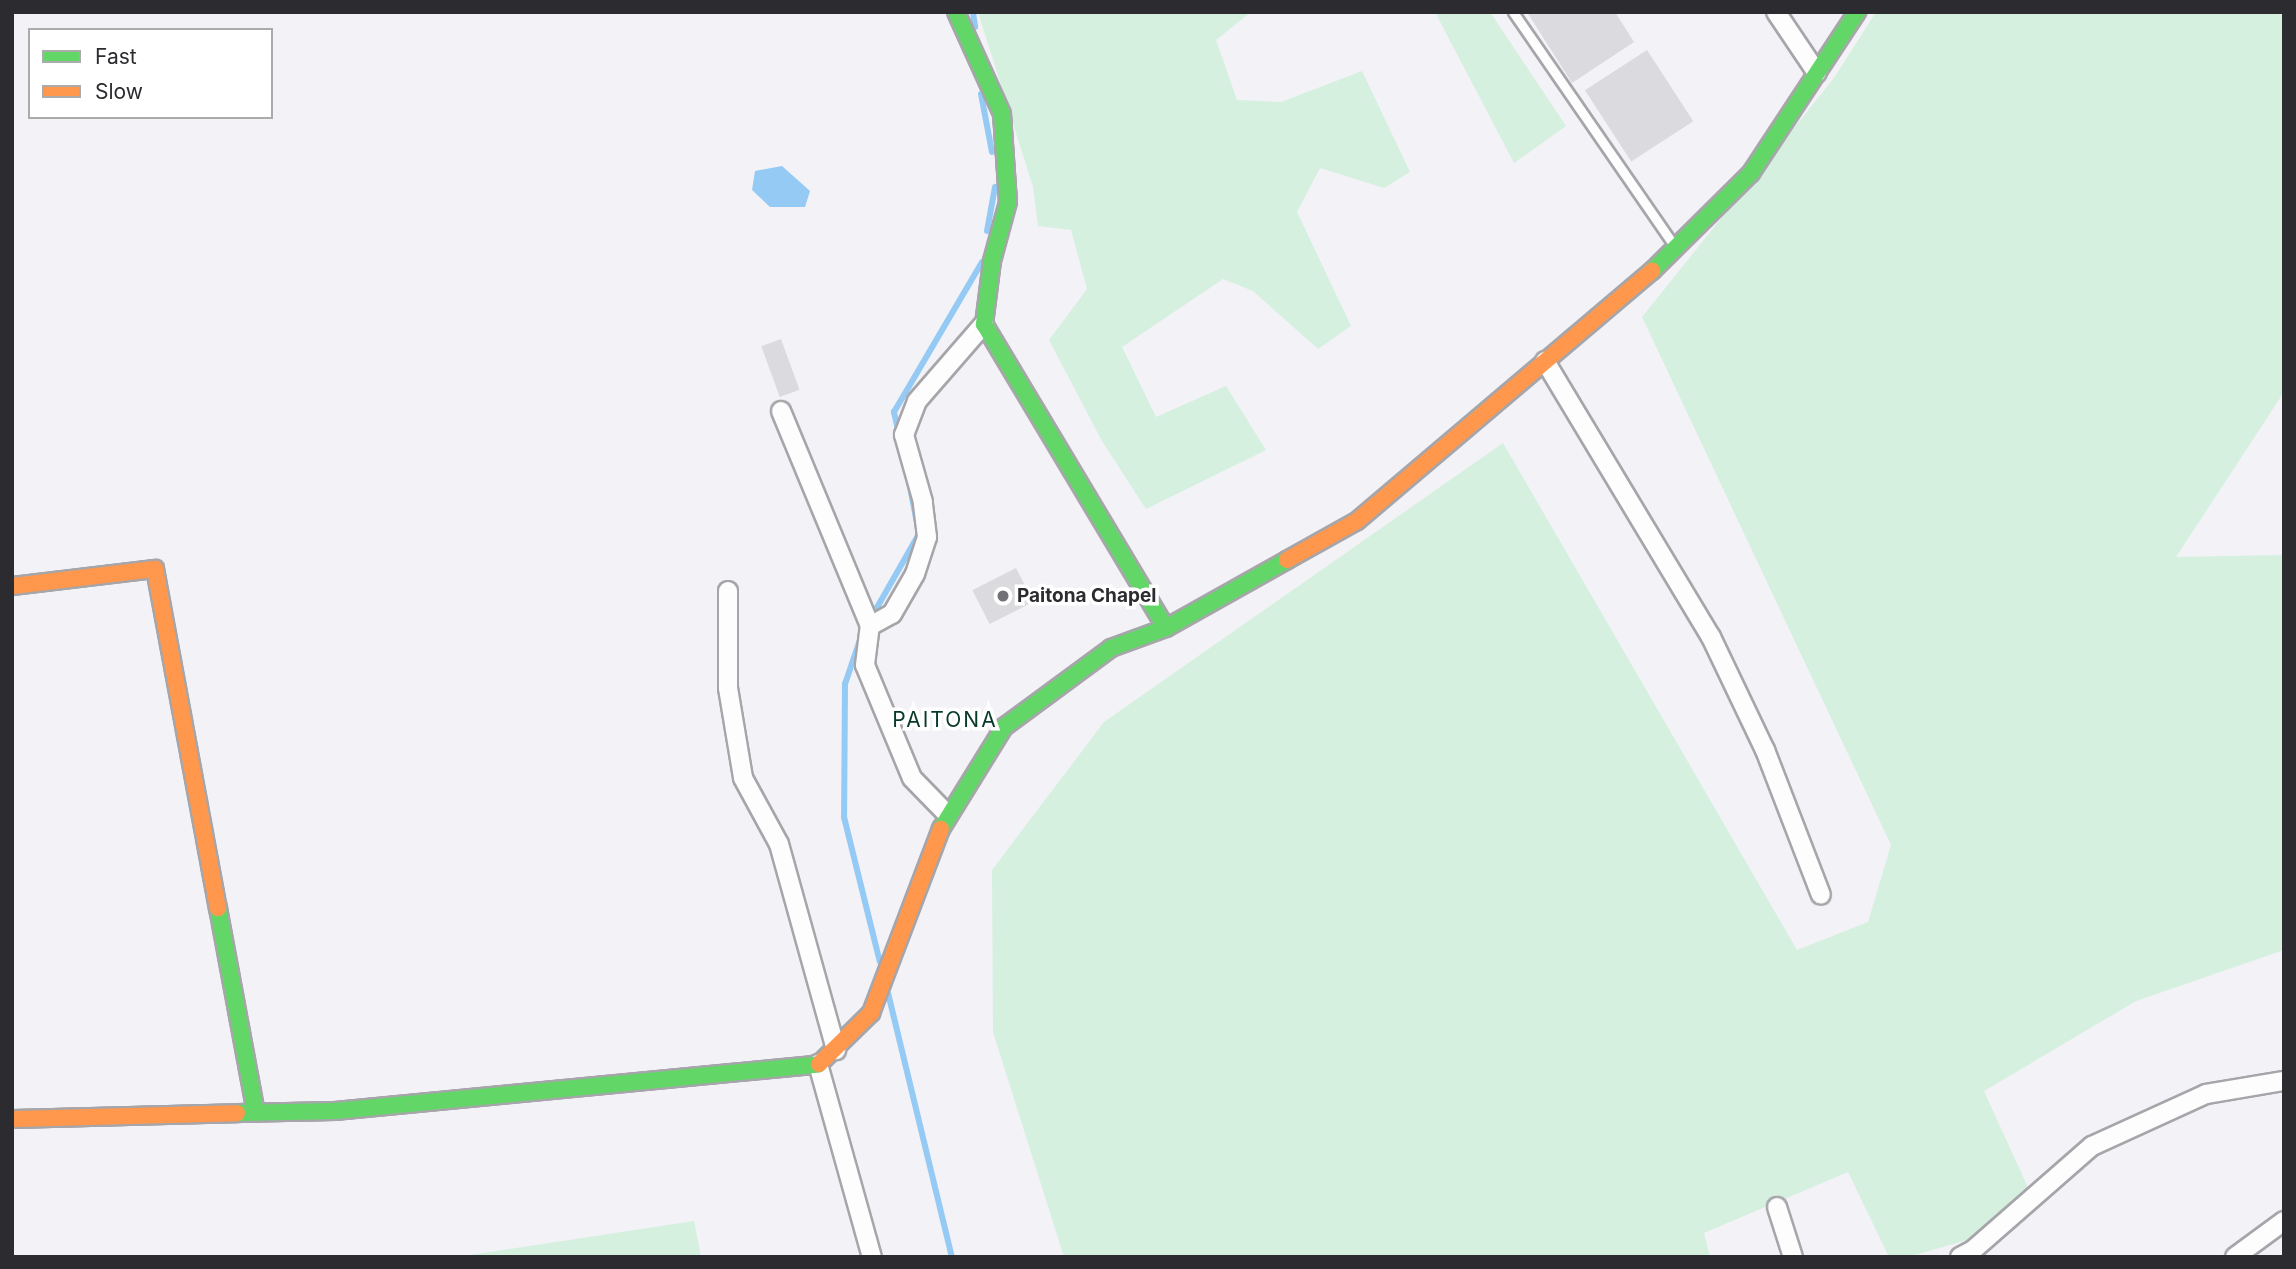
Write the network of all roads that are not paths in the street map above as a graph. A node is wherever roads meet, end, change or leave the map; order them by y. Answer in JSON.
{"nodes":[{"id":1,"x":956,"y":12,"type":"edge"},
{"id":2,"x":1513,"y":12,"type":"edge"},
{"id":3,"x":1776,"y":12,"type":"edge"},
{"id":4,"x":1857,"y":12,"type":"edge"},
{"id":5,"x":1817,"y":74,"type":"junction"},
{"id":6,"x":1677,"y":249,"type":"junction"},
{"id":7,"x":984,"y":324,"type":"junction"},
{"id":8,"x":1545,"y":361,"type":"junction"},
{"id":9,"x":781,"y":411,"type":"dead end"},
{"id":10,"x":12,"y":586,"type":"edge"},
{"id":11,"x":728,"y":591,"type":"dead end"},
{"id":12,"x":870,"y":626,"type":"junction"},
{"id":13,"x":1166,"y":628,"type":"junction"},
{"id":14,"x":947,"y":814,"type":"junction"},
{"id":15,"x":1821,"y":895,"type":"dead end"},
{"id":16,"x":836,"y":1050,"type":"junction"},
{"id":17,"x":818,"y":1064,"type":"junction"},
{"id":18,"x":2284,"y":1081,"type":"edge"},
{"id":19,"x":256,"y":1113,"type":"junction"},
{"id":20,"x":12,"y":1119,"type":"edge"},
{"id":21,"x":1777,"y":1207,"type":"dead end"},
{"id":22,"x":2284,"y":1221,"type":"edge"},
{"id":23,"x":1970,"y":1255,"type":"edge"},
{"id":24,"x":872,"y":1257,"type":"edge"},
{"id":25,"x":1793,"y":1257,"type":"edge"},
{"id":26,"x":2235,"y":1257,"type":"edge"}],
"edges":[{"from":1,"to":7,"type":"street"},
{"from":2,"to":6,"type":"lane"},
{"from":3,"to":5,"type":"street"},
{"from":4,"to":5,"type":"street"},
{"from":5,"to":6,"type":"street"},
{"from":6,"to":8,"type":"street"},
{"from":7,"to":12,"type":"street"},
{"from":7,"to":13,"type":"street"},
{"from":8,"to":13,"type":"street"},
{"from":8,"to":15,"type":"street"},
{"from":9,"to":12,"type":"street"},
{"from":10,"to":19,"type":"street"},
{"from":11,"to":16,"type":"street"},
{"from":12,"to":14,"type":"street"},
{"from":13,"to":14,"type":"street"},
{"from":14,"to":16,"type":"street"},
{"from":16,"to":17,"type":"street"},
{"from":17,"to":19,"type":"street"},
{"from":17,"to":24,"type":"street"},
{"from":18,"to":23,"type":"street"},
{"from":19,"to":20,"type":"street"},
{"from":21,"to":25,"type":"street"},
{"from":22,"to":26,"type":"street"}]}
